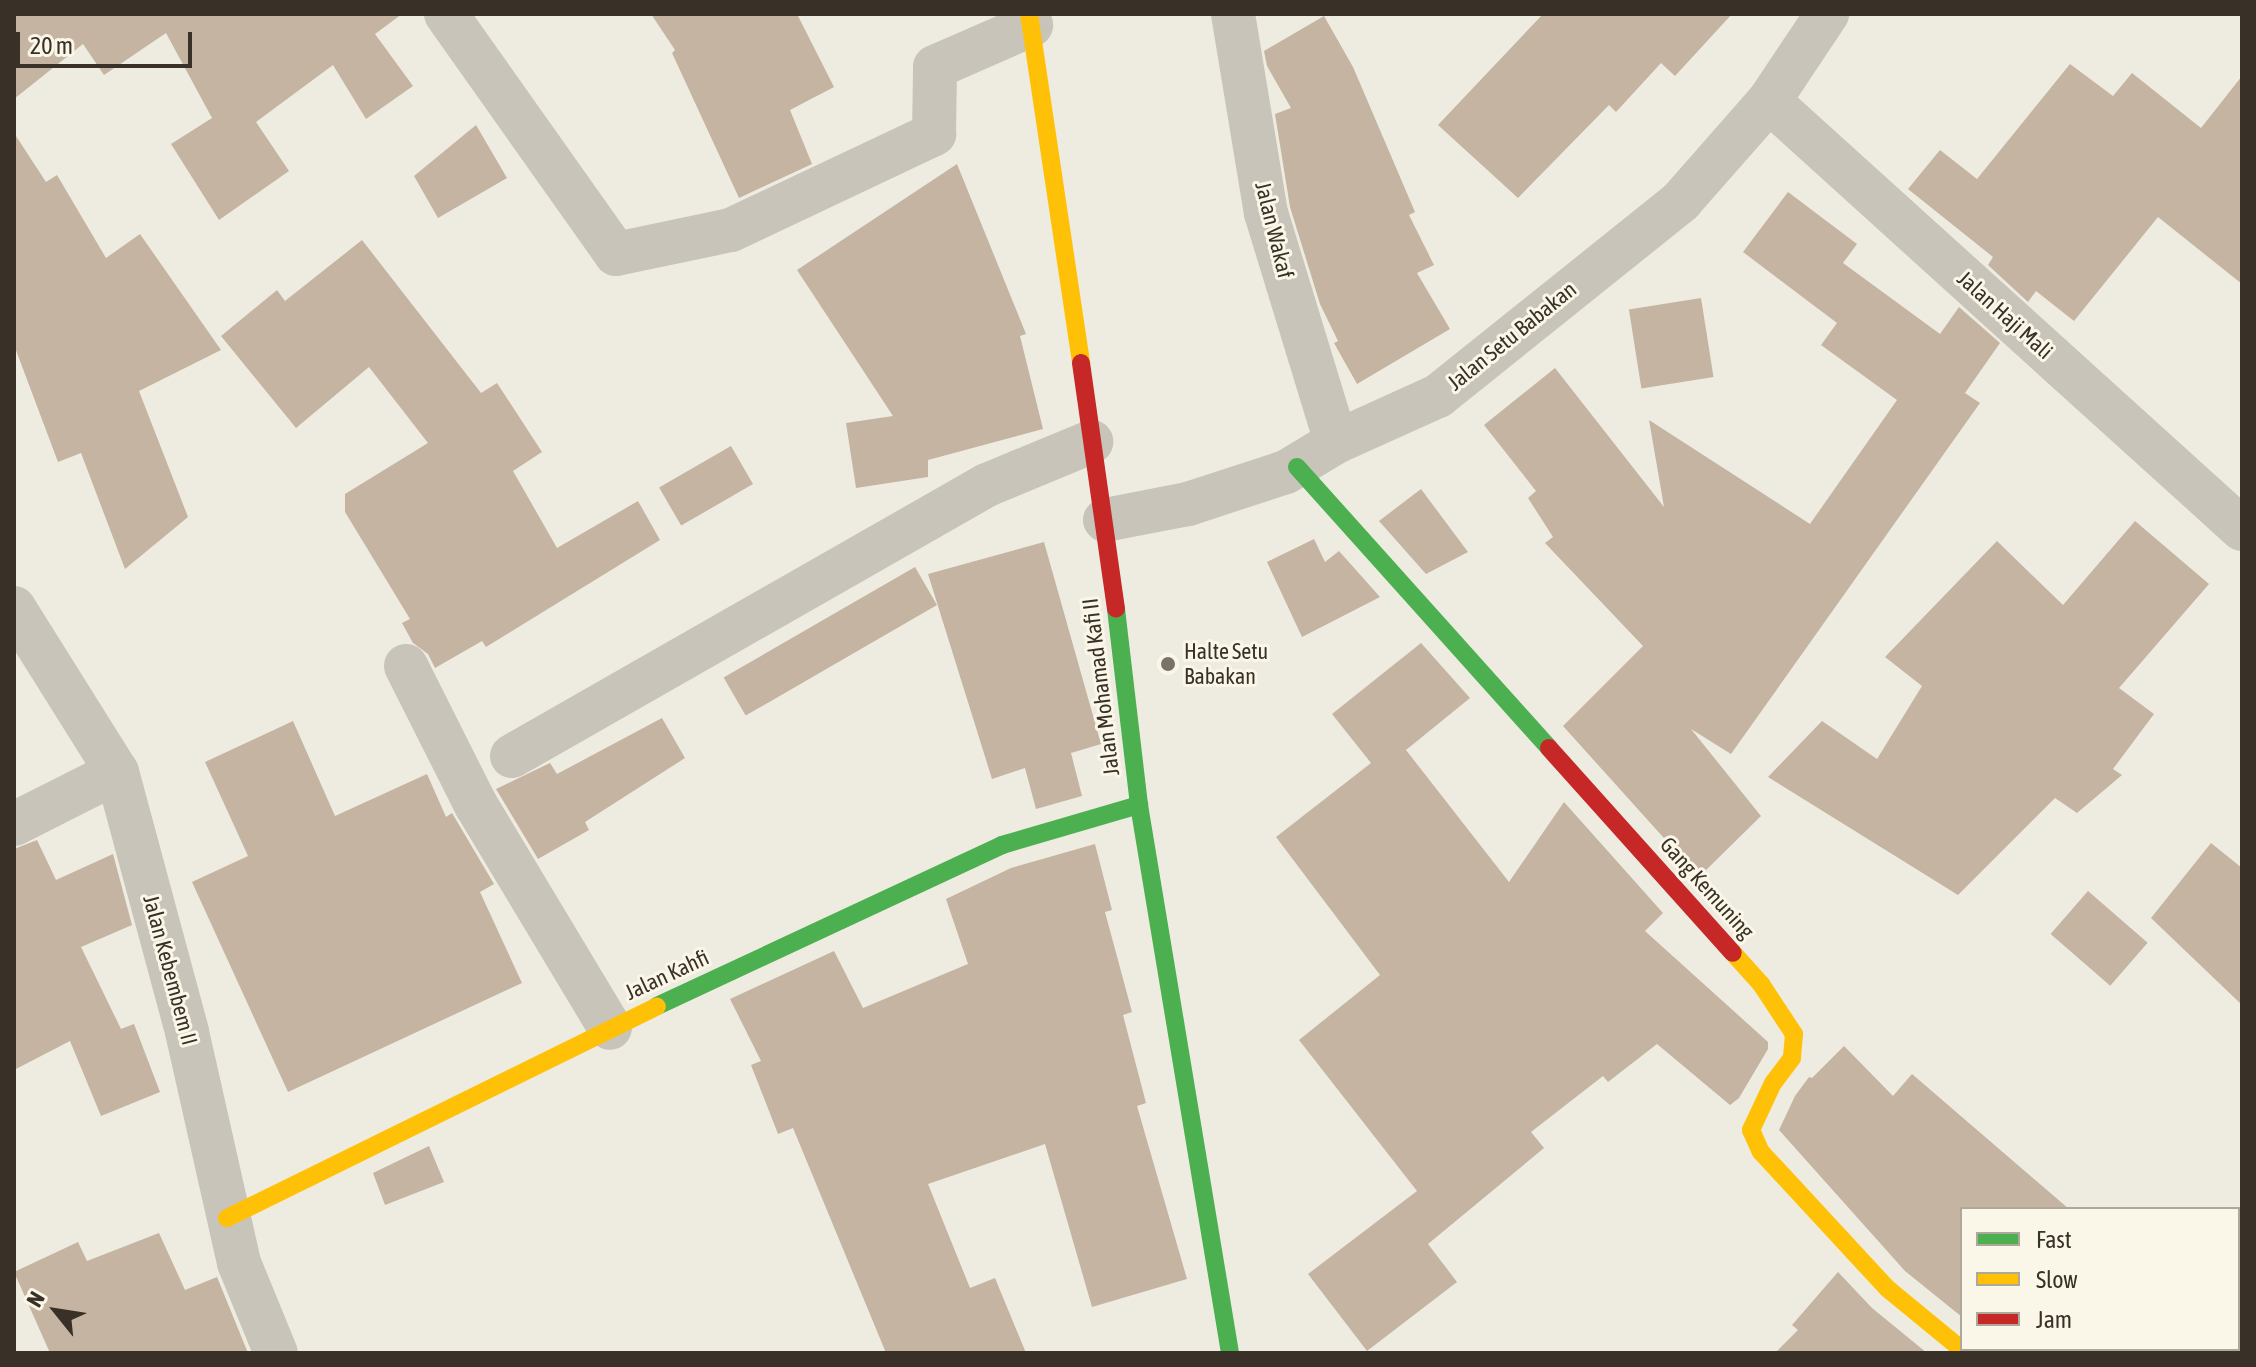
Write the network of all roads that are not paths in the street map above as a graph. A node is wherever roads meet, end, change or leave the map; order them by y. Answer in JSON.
{"nodes":[{"id":1,"x":446,"y":14,"type":"edge"},
{"id":2,"x":1233,"y":14,"type":"edge"},
{"id":3,"x":1827,"y":14,"type":"edge"},
{"id":4,"x":1030,"y":20,"type":"edge"},
{"id":5,"x":1769,"y":101,"type":"junction"},
{"id":6,"x":1091,"y":442,"type":"junction"},
{"id":7,"x":1336,"y":442,"type":"junction"},
{"id":8,"x":1292,"y":470,"type":"junction"},
{"id":9,"x":1105,"y":520,"type":"junction"},
{"id":10,"x":2242,"y":529,"type":"edge"},
{"id":11,"x":14,"y":608,"type":"edge"},
{"id":12,"x":406,"y":666,"type":"dead end"},
{"id":13,"x":512,"y":756,"type":"dead end"},
{"id":14,"x":117,"y":772,"type":"junction"},
{"id":15,"x":1139,"y":805,"type":"junction"},
{"id":16,"x":14,"y":824,"type":"edge"},
{"id":17,"x":610,"y":1028,"type":"junction"},
{"id":18,"x":227,"y":1218,"type":"junction"},
{"id":19,"x":1960,"y":1348,"type":"edge"},
{"id":20,"x":276,"y":1353,"type":"edge"},
{"id":21,"x":1230,"y":1353,"type":"edge"}],
"edges":[{"from":1,"to":4,"type":"street"},
{"from":2,"to":7,"type":"street","name":"Jalan Wakaf"},
{"from":3,"to":5,"type":"street","name":"Jalan Setu Babakan"},
{"from":4,"to":6,"type":"street","name":"Jalan Mohamad Kafi II"},
{"from":5,"to":7,"type":"street","name":"Jalan Setu Babakan"},
{"from":5,"to":10,"type":"street","name":"Jalan Haji Mali"},
{"from":6,"to":9,"type":"street","name":"Jalan Mohamad Kafi II"},
{"from":6,"to":13,"type":"street"},
{"from":7,"to":8,"type":"street","name":"Jalan Setu Babakan"},
{"from":8,"to":9,"type":"street","name":"Jalan Setu Babakan"},
{"from":8,"to":19,"type":"street","name":"Gang Kemuning"},
{"from":9,"to":15,"type":"street","name":"Jalan Mohamad Kafi II"},
{"from":11,"to":14,"type":"street","name":"Jalan Kebembem II"},
{"from":12,"to":17,"type":"street"},
{"from":14,"to":16,"type":"street"},
{"from":14,"to":18,"type":"street","name":"Jalan Kebembem II"},
{"from":15,"to":17,"type":"street","name":"Jalan Kahfi"},
{"from":15,"to":21,"type":"street","name":"Jalan Mohamad Kafi II"},
{"from":17,"to":18,"type":"street","name":"Jalan Kahfi"},
{"from":18,"to":20,"type":"street","name":"Jalan Kebembem II"}]}
